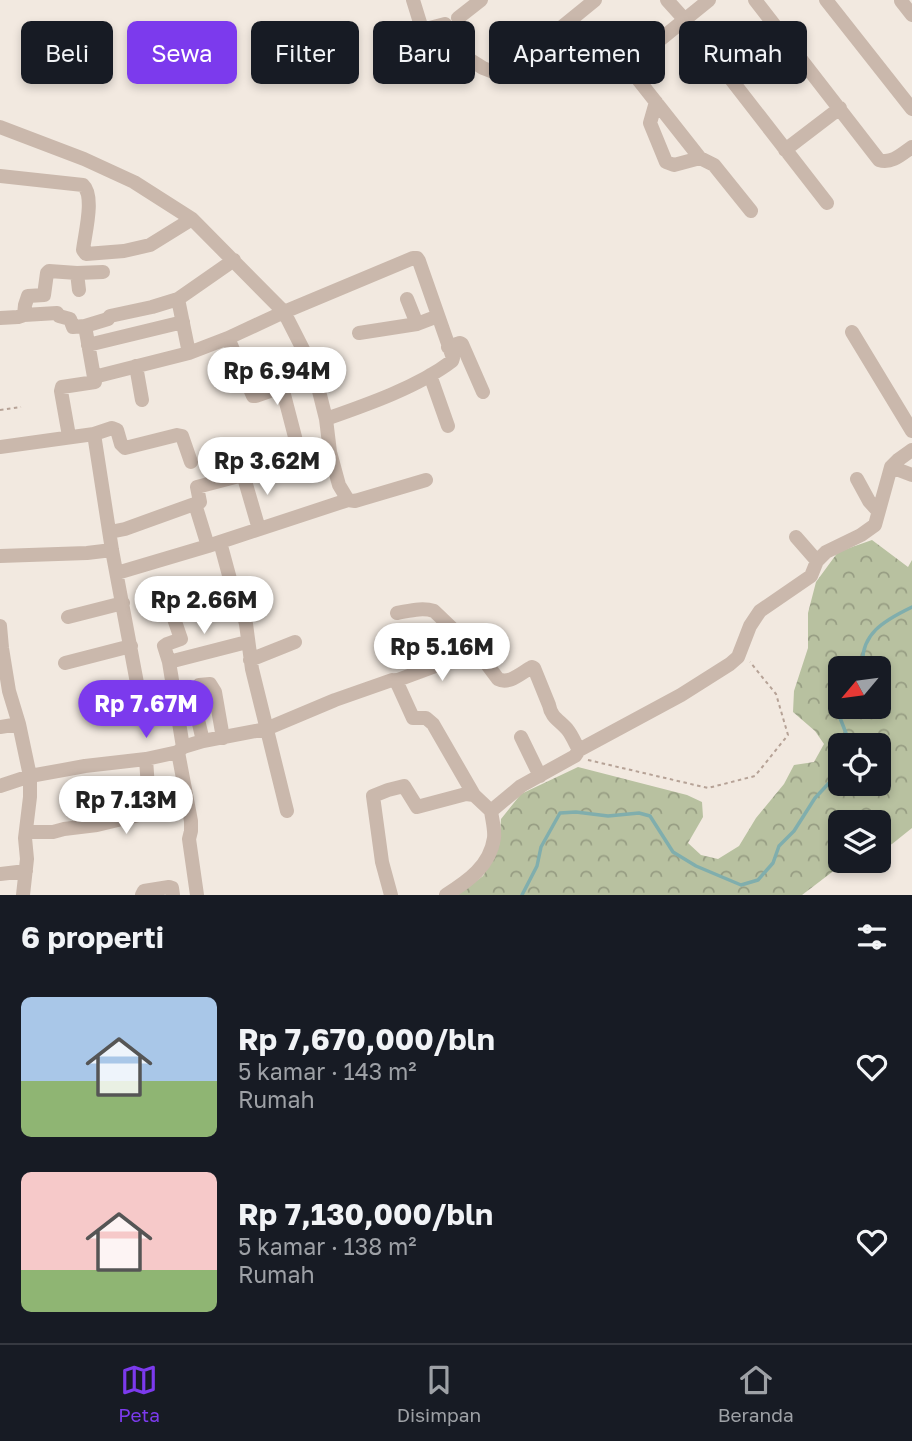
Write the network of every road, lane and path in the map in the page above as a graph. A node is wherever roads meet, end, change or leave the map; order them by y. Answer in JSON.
{"nodes":[{"id":1,"x":413,"y":0,"type":"edge"},
{"id":2,"x":481,"y":0,"type":"edge"},
{"id":3,"x":595,"y":0,"type":"edge"},
{"id":4,"x":667,"y":0,"type":"edge"},
{"id":5,"x":709,"y":0,"type":"edge"},
{"id":6,"x":755,"y":0,"type":"edge"},
{"id":7,"x":825,"y":0,"type":"edge"},
{"id":8,"x":900,"y":0,"type":"edge"},
{"id":9,"x":912,"y":5,"type":"edge"},
{"id":10,"x":912,"y":15,"type":"edge"},
{"id":11,"x":685,"y":20,"type":"junction"},
{"id":12,"x":419,"y":21,"type":"edge"},
{"id":13,"x":452,"y":21,"type":"edge"},
{"id":14,"x":475,"y":63,"type":"edge"},
{"id":15,"x":656,"y":102,"type":"junction"},
{"id":16,"x":839,"y":108,"type":"junction"},
{"id":17,"x":912,"y":109,"type":"edge"},
{"id":18,"x":0,"y":127,"type":"edge"},
{"id":19,"x":912,"y":148,"type":"edge"},
{"id":20,"x":785,"y":150,"type":"junction"},
{"id":21,"x":700,"y":158,"type":"junction"},
{"id":22,"x":0,"y":176,"type":"edge"},
{"id":23,"x":827,"y":203,"type":"dead end"},
{"id":24,"x":751,"y":211,"type":"dead end"},
{"id":25,"x":192,"y":219,"type":"junction"},
{"id":26,"x":234,"y":260,"type":"junction"},
{"id":27,"x":103,"y":272,"type":"dead end"},
{"id":28,"x":77,"y":273,"type":"junction"},
{"id":29,"x":79,"y":290,"type":"dead end"},
{"id":30,"x":178,"y":299,"type":"junction"},
{"id":31,"x":407,"y":299,"type":"dead end"},
{"id":32,"x":284,"y":312,"type":"junction"},
{"id":33,"x":24,"y":315,"type":"junction"},
{"id":34,"x":438,"y":316,"type":"junction"},
{"id":35,"x":0,"y":318,"type":"edge"},
{"id":36,"x":183,"y":322,"type":"junction"},
{"id":37,"x":417,"y":324,"type":"junction"},
{"id":38,"x":85,"y":326,"type":"junction"},
{"id":39,"x":852,"y":332,"type":"dead end"},
{"id":40,"x":359,"y":333,"type":"dead end"},
{"id":41,"x":228,"y":338,"type":"junction"},
{"id":42,"x":88,"y":345,"type":"junction"},
{"id":43,"x":448,"y":347,"type":"junction"},
{"id":44,"x":189,"y":353,"type":"junction"},
{"id":45,"x":136,"y":366,"type":"junction"},
{"id":46,"x":314,"y":371,"type":"junction"},
{"id":47,"x":430,"y":374,"type":"junction"},
{"id":48,"x":94,"y":377,"type":"junction"},
{"id":49,"x":282,"y":387,"type":"junction"},
{"id":50,"x":482,"y":392,"type":"dead end"},
{"id":51,"x":142,"y":400,"type":"dead end"},
{"id":52,"x":21,"y":407,"type":"dead end"},
{"id":53,"x":0,"y":410,"type":"edge"},
{"id":54,"x":326,"y":419,"type":"junction"},
{"id":55,"x":448,"y":426,"type":"dead end"},
{"id":56,"x":912,"y":431,"type":"edge"},
{"id":57,"x":94,"y":434,"type":"junction"},
{"id":58,"x":69,"y":436,"type":"junction"},
{"id":59,"x":0,"y":447,"type":"edge"},
{"id":60,"x":912,"y":450,"type":"edge"},
{"id":61,"x":330,"y":452,"type":"junction"},
{"id":62,"x":301,"y":460,"type":"junction"},
{"id":63,"x":191,"y":462,"type":"dead end"},
{"id":64,"x":891,"y":467,"type":"junction"},
{"id":65,"x":243,"y":474,"type":"junction"},
{"id":66,"x":912,"y":475,"type":"edge"},
{"id":67,"x":857,"y":479,"type":"dead end"},
{"id":68,"x":426,"y":480,"type":"dead end"},
{"id":69,"x":348,"y":499,"type":"junction"},
{"id":70,"x":195,"y":504,"type":"junction"},
{"id":71,"x":878,"y":511,"type":"junction"},
{"id":72,"x":259,"y":529,"type":"junction"},
{"id":73,"x":110,"y":532,"type":"junction"},
{"id":74,"x":796,"y":537,"type":"dead end"},
{"id":75,"x":214,"y":544,"type":"junction"},
{"id":76,"x":112,"y":550,"type":"junction"},
{"id":77,"x":0,"y":556,"type":"edge"},
{"id":78,"x":817,"y":561,"type":"junction"},
{"id":79,"x":117,"y":573,"type":"junction"},
{"id":80,"x":123,"y":603,"type":"junction"},
{"id":81,"x":171,"y":610,"type":"dead end"},
{"id":82,"x":397,"y":613,"type":"dead end"},
{"id":83,"x":68,"y":617,"type":"dead end"},
{"id":84,"x":0,"y":625,"type":"edge"},
{"id":85,"x":247,"y":642,"type":"junction"},
{"id":86,"x":295,"y":642,"type":"dead end"},
{"id":87,"x":131,"y":646,"type":"junction"},
{"id":88,"x":741,"y":650,"type":"junction"},
{"id":89,"x":476,"y":651,"type":"junction"},
{"id":90,"x":250,"y":660,"type":"junction"},
{"id":91,"x":169,"y":662,"type":"junction"},
{"id":92,"x":65,"y":663,"type":"dead end"},
{"id":93,"x":395,"y":681,"type":"junction"},
{"id":94,"x":137,"y":683,"type":"dead end"},
{"id":95,"x":19,"y":724,"type":"junction"},
{"id":96,"x":0,"y":727,"type":"edge"},
{"id":97,"x":266,"y":729,"type":"junction"},
{"id":98,"x":521,"y":737,"type":"dead end"},
{"id":99,"x":223,"y":738,"type":"junction"},
{"id":100,"x":203,"y":741,"type":"junction"},
{"id":101,"x":181,"y":749,"type":"junction"},
{"id":102,"x":577,"y":753,"type":"junction"},
{"id":103,"x":146,"y":759,"type":"junction"},
{"id":104,"x":30,"y":776,"type":"junction"},
{"id":105,"x":540,"y":776,"type":"junction"},
{"id":106,"x":0,"y":786,"type":"edge"},
{"id":107,"x":148,"y":788,"type":"dead end"},
{"id":108,"x":474,"y":795,"type":"junction"},
{"id":109,"x":92,"y":798,"type":"dead end"},
{"id":110,"x":287,"y":811,"type":"dead end"},
{"id":111,"x":491,"y":811,"type":"junction"},
{"id":112,"x":147,"y":813,"type":"dead end"},
{"id":113,"x":97,"y":825,"type":"junction"},
{"id":114,"x":26,"y":832,"type":"junction"},
{"id":115,"x":26,"y":871,"type":"junction"},
{"id":116,"x":0,"y":874,"type":"edge"},
{"id":117,"x":23,"y":895,"type":"edge"},
{"id":118,"x":142,"y":895,"type":"edge"},
{"id":119,"x":173,"y":895,"type":"edge"},
{"id":120,"x":197,"y":895,"type":"edge"},
{"id":121,"x":391,"y":895,"type":"edge"},
{"id":122,"x":446,"y":895,"type":"edge"}],
"edges":[{"from":1,"to":12,"type":"street"},
{"from":2,"to":13,"type":"street"},
{"from":3,"to":14,"type":"street"},
{"from":4,"to":11,"type":"street"},
{"from":5,"to":11,"type":"street"},
{"from":6,"to":16,"type":"street"},
{"from":7,"to":17,"type":"street"},
{"from":8,"to":9,"type":"street"},
{"from":8,"to":10,"type":"street"},
{"from":11,"to":15,"type":"street"},
{"from":11,"to":20,"type":"street"},
{"from":15,"to":21,"type":"street"},
{"from":15,"to":21,"type":"street"},
{"from":16,"to":19,"type":"street"},
{"from":16,"to":20,"type":"street"},
{"from":18,"to":25,"type":"street"},
{"from":20,"to":23,"type":"street"},
{"from":21,"to":24,"type":"street"},
{"from":22,"to":25,"type":"street"},
{"from":25,"to":26,"type":"street"},
{"from":26,"to":30,"type":"street"},
{"from":26,"to":32,"type":"street"},
{"from":27,"to":28,"type":"street"},
{"from":28,"to":29,"type":"street"},
{"from":28,"to":33,"type":"street"},
{"from":30,"to":36,"type":"street"},
{"from":30,"to":38,"type":"street"},
{"from":31,"to":37,"type":"street"},
{"from":32,"to":34,"type":"street"},
{"from":32,"to":41,"type":"street"},
{"from":32,"to":46,"type":"street"},
{"from":33,"to":35,"type":"street"},
{"from":33,"to":38,"type":"street"},
{"from":34,"to":37,"type":"street"},
{"from":34,"to":43,"type":"street"},
{"from":36,"to":42,"type":"street"},
{"from":36,"to":44,"type":"street"},
{"from":37,"to":40,"type":"street"},
{"from":38,"to":42,"type":"street"},
{"from":39,"to":56,"type":"street"},
{"from":41,"to":44,"type":"street"},
{"from":41,"to":49,"type":"street"},
{"from":42,"to":48,"type":"street"},
{"from":43,"to":47,"type":"street"},
{"from":43,"to":50,"type":"street"},
{"from":44,"to":45,"type":"street"},
{"from":45,"to":48,"type":"street"},
{"from":45,"to":51,"type":"street"},
{"from":46,"to":49,"type":"street"},
{"from":46,"to":54,"type":"street"},
{"from":47,"to":54,"type":"street"},
{"from":47,"to":55,"type":"street"},
{"from":48,"to":58,"type":"street"},
{"from":49,"to":62,"type":"street"},
{"from":52,"to":53,"type":"path"},
{"from":54,"to":61,"type":"street"},
{"from":57,"to":58,"type":"street"},
{"from":57,"to":63,"type":"street"},
{"from":57,"to":73,"type":"street"},
{"from":58,"to":59,"type":"street"},
{"from":60,"to":64,"type":"street"},
{"from":61,"to":62,"type":"street"},
{"from":61,"to":69,"type":"street"},
{"from":62,"to":65,"type":"street"},
{"from":64,"to":66,"type":"street"},
{"from":64,"to":71,"type":"street"},
{"from":65,"to":70,"type":"street"},
{"from":65,"to":72,"type":"street"},
{"from":67,"to":71,"type":"street"},
{"from":68,"to":69,"type":"street"},
{"from":69,"to":72,"type":"street"},
{"from":70,"to":73,"type":"street"},
{"from":70,"to":75,"type":"street"},
{"from":71,"to":78,"type":"street"},
{"from":72,"to":75,"type":"street"},
{"from":73,"to":76,"type":"street"},
{"from":74,"to":78,"type":"street"},
{"from":75,"to":79,"type":"street"},
{"from":75,"to":85,"type":"street"},
{"from":76,"to":77,"type":"street"},
{"from":76,"to":79,"type":"street"},
{"from":78,"to":88,"type":"street"},
{"from":79,"to":80,"type":"street"},
{"from":80,"to":83,"type":"street"},
{"from":80,"to":87,"type":"street"},
{"from":81,"to":91,"type":"street"},
{"from":82,"to":89,"type":"street"},
{"from":84,"to":95,"type":"street"},
{"from":85,"to":90,"type":"street"},
{"from":85,"to":91,"type":"street"},
{"from":86,"to":90,"type":"street"},
{"from":87,"to":92,"type":"street"},
{"from":87,"to":94,"type":"street"},
{"from":88,"to":102,"type":"street"},
{"from":88,"to":102,"type":"path"},
{"from":89,"to":93,"type":"street"},
{"from":89,"to":102,"type":"street"},
{"from":90,"to":97,"type":"street"},
{"from":91,"to":101,"type":"street"},
{"from":93,"to":97,"type":"street"},
{"from":93,"to":108,"type":"street"},
{"from":95,"to":96,"type":"street"},
{"from":95,"to":104,"type":"street"},
{"from":97,"to":99,"type":"street"},
{"from":97,"to":110,"type":"street"},
{"from":98,"to":105,"type":"street"},
{"from":99,"to":100,"type":"street"},
{"from":99,"to":100,"type":"street"},
{"from":100,"to":101,"type":"street"},
{"from":101,"to":103,"type":"street"},
{"from":101,"to":120,"type":"street"},
{"from":102,"to":105,"type":"street"},
{"from":103,"to":104,"type":"street"},
{"from":103,"to":107,"type":"street"},
{"from":104,"to":106,"type":"street"},
{"from":104,"to":114,"type":"street"},
{"from":105,"to":111,"type":"street"},
{"from":108,"to":111,"type":"street"},
{"from":108,"to":121,"type":"street"},
{"from":109,"to":113,"type":"street"},
{"from":111,"to":122,"type":"street"},
{"from":112,"to":113,"type":"street"},
{"from":113,"to":114,"type":"street"},
{"from":114,"to":115,"type":"street"},
{"from":115,"to":116,"type":"street"},
{"from":115,"to":117,"type":"street"},
{"from":118,"to":119,"type":"street"}]}
